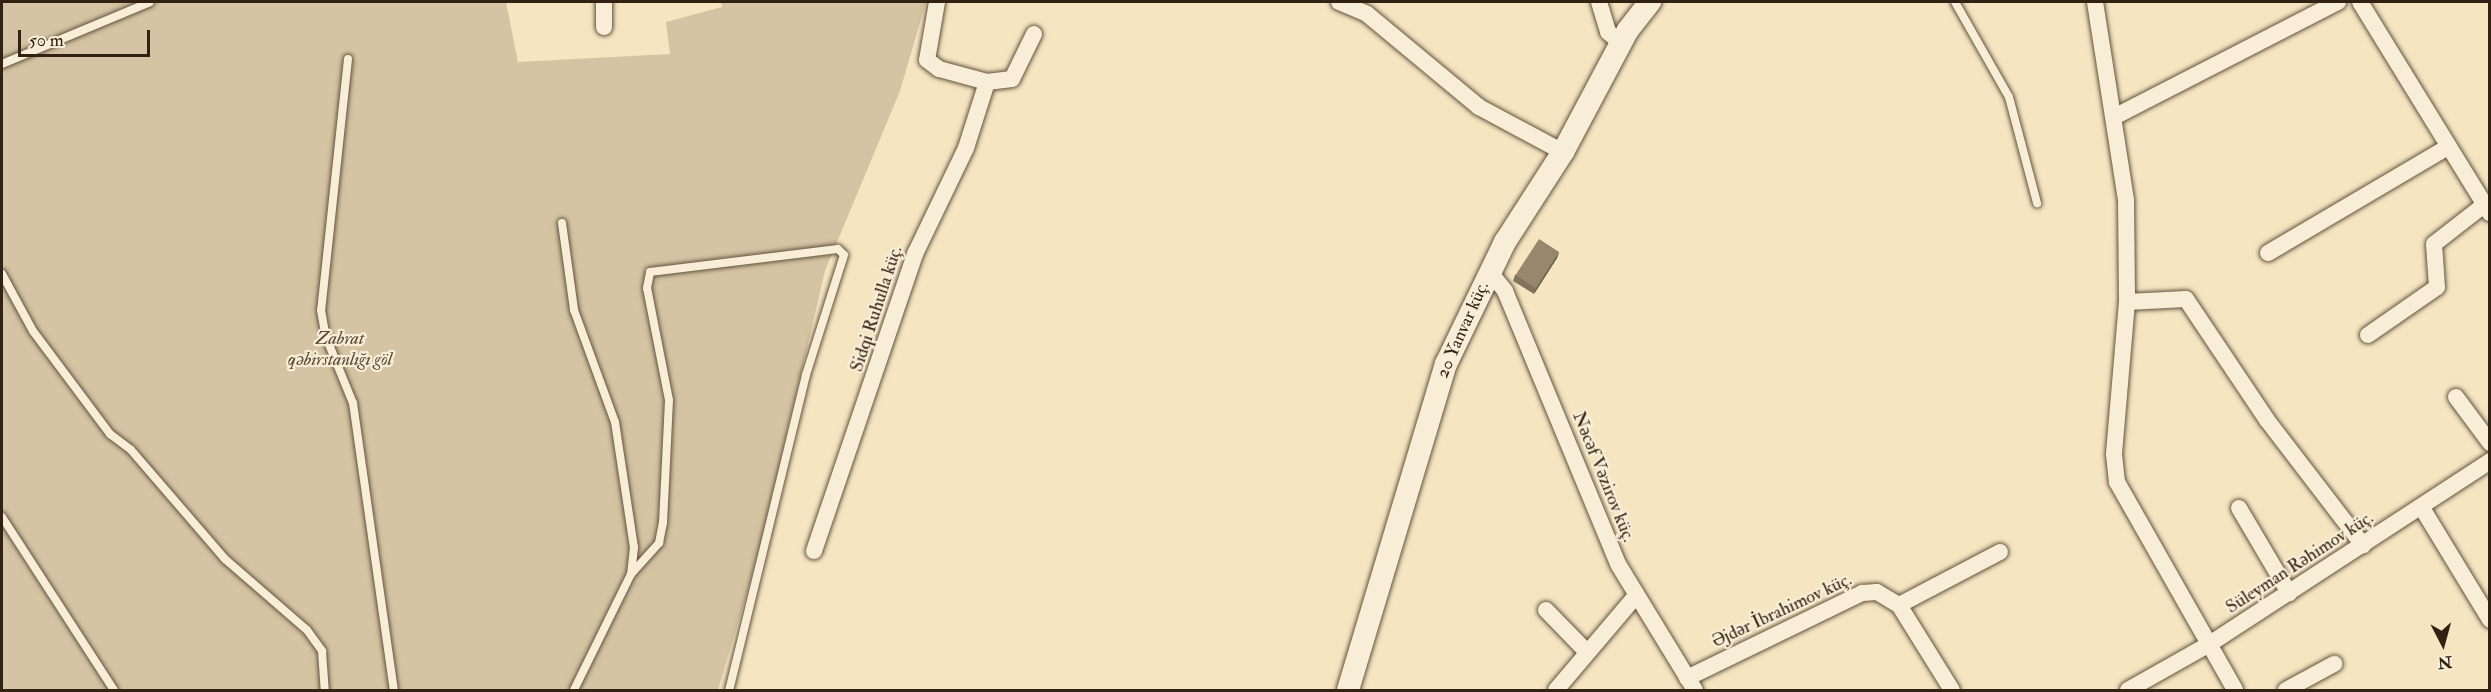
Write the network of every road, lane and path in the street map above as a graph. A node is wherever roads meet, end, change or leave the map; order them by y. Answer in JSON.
{"nodes":[{"id":1,"x":150,"y":2,"type":"edge"},
{"id":2,"x":604,"y":2,"type":"edge"},
{"id":3,"x":937,"y":2,"type":"edge"},
{"id":4,"x":1339,"y":2,"type":"edge"},
{"id":5,"x":1599,"y":2,"type":"edge"},
{"id":6,"x":1650,"y":2,"type":"edge"},
{"id":7,"x":1955,"y":2,"type":"edge"},
{"id":8,"x":2095,"y":2,"type":"edge"},
{"id":9,"x":2338,"y":2,"type":"edge"},
{"id":10,"x":2360,"y":2,"type":"edge"},
{"id":11,"x":1368,"y":8,"type":"edge"},
{"id":12,"x":604,"y":27,"type":"dead end"},
{"id":13,"x":1034,"y":34,"type":"dead end"},
{"id":14,"x":1621,"y":43,"type":"junction"},
{"id":15,"x":348,"y":59,"type":"dead end"},
{"id":16,"x":2,"y":64,"type":"edge"},
{"id":17,"x":987,"y":82,"type":"junction"},
{"id":18,"x":2114,"y":117,"type":"junction"},
{"id":19,"x":2446,"y":148,"type":"junction"},
{"id":20,"x":1563,"y":152,"type":"junction"},
{"id":21,"x":2037,"y":203,"type":"dead end"},
{"id":22,"x":2487,"y":209,"type":"edge"},
{"id":23,"x":562,"y":223,"type":"dead end"},
{"id":24,"x":2268,"y":253,"type":"dead end"},
{"id":25,"x":1489,"y":271,"type":"junction"},
{"id":26,"x":2,"y":274,"type":"edge"},
{"id":27,"x":2127,"y":302,"type":"junction"},
{"id":28,"x":2368,"y":336,"type":"dead end"},
{"id":29,"x":2456,"y":397,"type":"dead end"},
{"id":30,"x":2490,"y":443,"type":"edge"},
{"id":31,"x":2490,"y":461,"type":"edge"},
{"id":32,"x":2239,"y":508,"type":"dead end"},
{"id":33,"x":2422,"y":508,"type":"junction"},
{"id":34,"x":2,"y":517,"type":"edge"},
{"id":35,"x":2363,"y":544,"type":"junction"},
{"id":36,"x":814,"y":551,"type":"dead end"},
{"id":37,"x":2000,"y":552,"type":"dead end"},
{"id":38,"x":631,"y":574,"type":"junction"},
{"id":39,"x":2289,"y":593,"type":"junction"},
{"id":40,"x":1635,"y":597,"type":"junction"},
{"id":41,"x":1899,"y":605,"type":"junction"},
{"id":42,"x":1546,"y":610,"type":"dead end"},
{"id":43,"x":2490,"y":620,"type":"edge"},
{"id":44,"x":2208,"y":645,"type":"junction"},
{"id":45,"x":1586,"y":651,"type":"junction"},
{"id":46,"x":2334,"y":664,"type":"dead end"},
{"id":47,"x":1691,"y":684,"type":"edge"},
{"id":48,"x":114,"y":690,"type":"edge"},
{"id":49,"x":325,"y":690,"type":"edge"},
{"id":50,"x":394,"y":690,"type":"edge"},
{"id":51,"x":574,"y":690,"type":"edge"},
{"id":52,"x":729,"y":690,"type":"edge"},
{"id":53,"x":1347,"y":690,"type":"edge"},
{"id":54,"x":1556,"y":690,"type":"edge"},
{"id":55,"x":1952,"y":690,"type":"edge"},
{"id":56,"x":2128,"y":690,"type":"edge"},
{"id":57,"x":2235,"y":690,"type":"edge"},
{"id":58,"x":2286,"y":690,"type":"edge"}],
"edges":[{"from":1,"to":16,"type":"lane"},
{"from":2,"to":12,"type":"street"},
{"from":3,"to":17,"type":"street"},
{"from":4,"to":11,"type":"street"},
{"from":5,"to":14,"type":"street"},
{"from":6,"to":14,"type":"street","name":"20 Yanvar küç."},
{"from":7,"to":21,"type":"lane"},
{"from":8,"to":18,"type":"street"},
{"from":9,"to":18,"type":"street"},
{"from":10,"to":19,"type":"street"},
{"from":11,"to":20,"type":"street"},
{"from":13,"to":17,"type":"street"},
{"from":14,"to":20,"type":"street","name":"20 Yanvar küç."},
{"from":15,"to":50,"type":"lane"},
{"from":17,"to":36,"type":"street","name":"Sidqi Ruhulla küç."},
{"from":18,"to":27,"type":"street"},
{"from":19,"to":22,"type":"street"},
{"from":19,"to":24,"type":"street"},
{"from":20,"to":25,"type":"street","name":"20 Yanvar küç."},
{"from":22,"to":28,"type":"street"},
{"from":23,"to":38,"type":"lane"},
{"from":25,"to":40,"type":"street","name":"Nəcəf Vəzirov küç."},
{"from":25,"to":53,"type":"street","name":"20 Yanvar küç."},
{"from":26,"to":49,"type":"lane"},
{"from":27,"to":35,"type":"street"},
{"from":27,"to":44,"type":"street"},
{"from":29,"to":30,"type":"street"},
{"from":31,"to":33,"type":"street","name":"Süleyman Rəhimov küç."},
{"from":32,"to":39,"type":"street"},
{"from":33,"to":35,"type":"street","name":"Süleyman Rəhimov küç."},
{"from":33,"to":43,"type":"street"},
{"from":34,"to":48,"type":"lane"},
{"from":35,"to":39,"type":"street","name":"Süleyman Rəhimov küç."},
{"from":37,"to":41,"type":"street"},
{"from":38,"to":51,"type":"lane"},
{"from":38,"to":52,"type":"lane"},
{"from":39,"to":44,"type":"street","name":"Süleyman Rəhimov küç."},
{"from":40,"to":45,"type":"street"},
{"from":40,"to":47,"type":"street","name":"Nəcəf Vəzirov küç."},
{"from":41,"to":47,"type":"street","name":"Əjdər İbrahimov küç."},
{"from":41,"to":55,"type":"street"},
{"from":42,"to":45,"type":"street"},
{"from":44,"to":56,"type":"street","name":"Süleyman Rəhimov küç."},
{"from":44,"to":57,"type":"street"},
{"from":45,"to":54,"type":"street"},
{"from":46,"to":58,"type":"street"}]}
